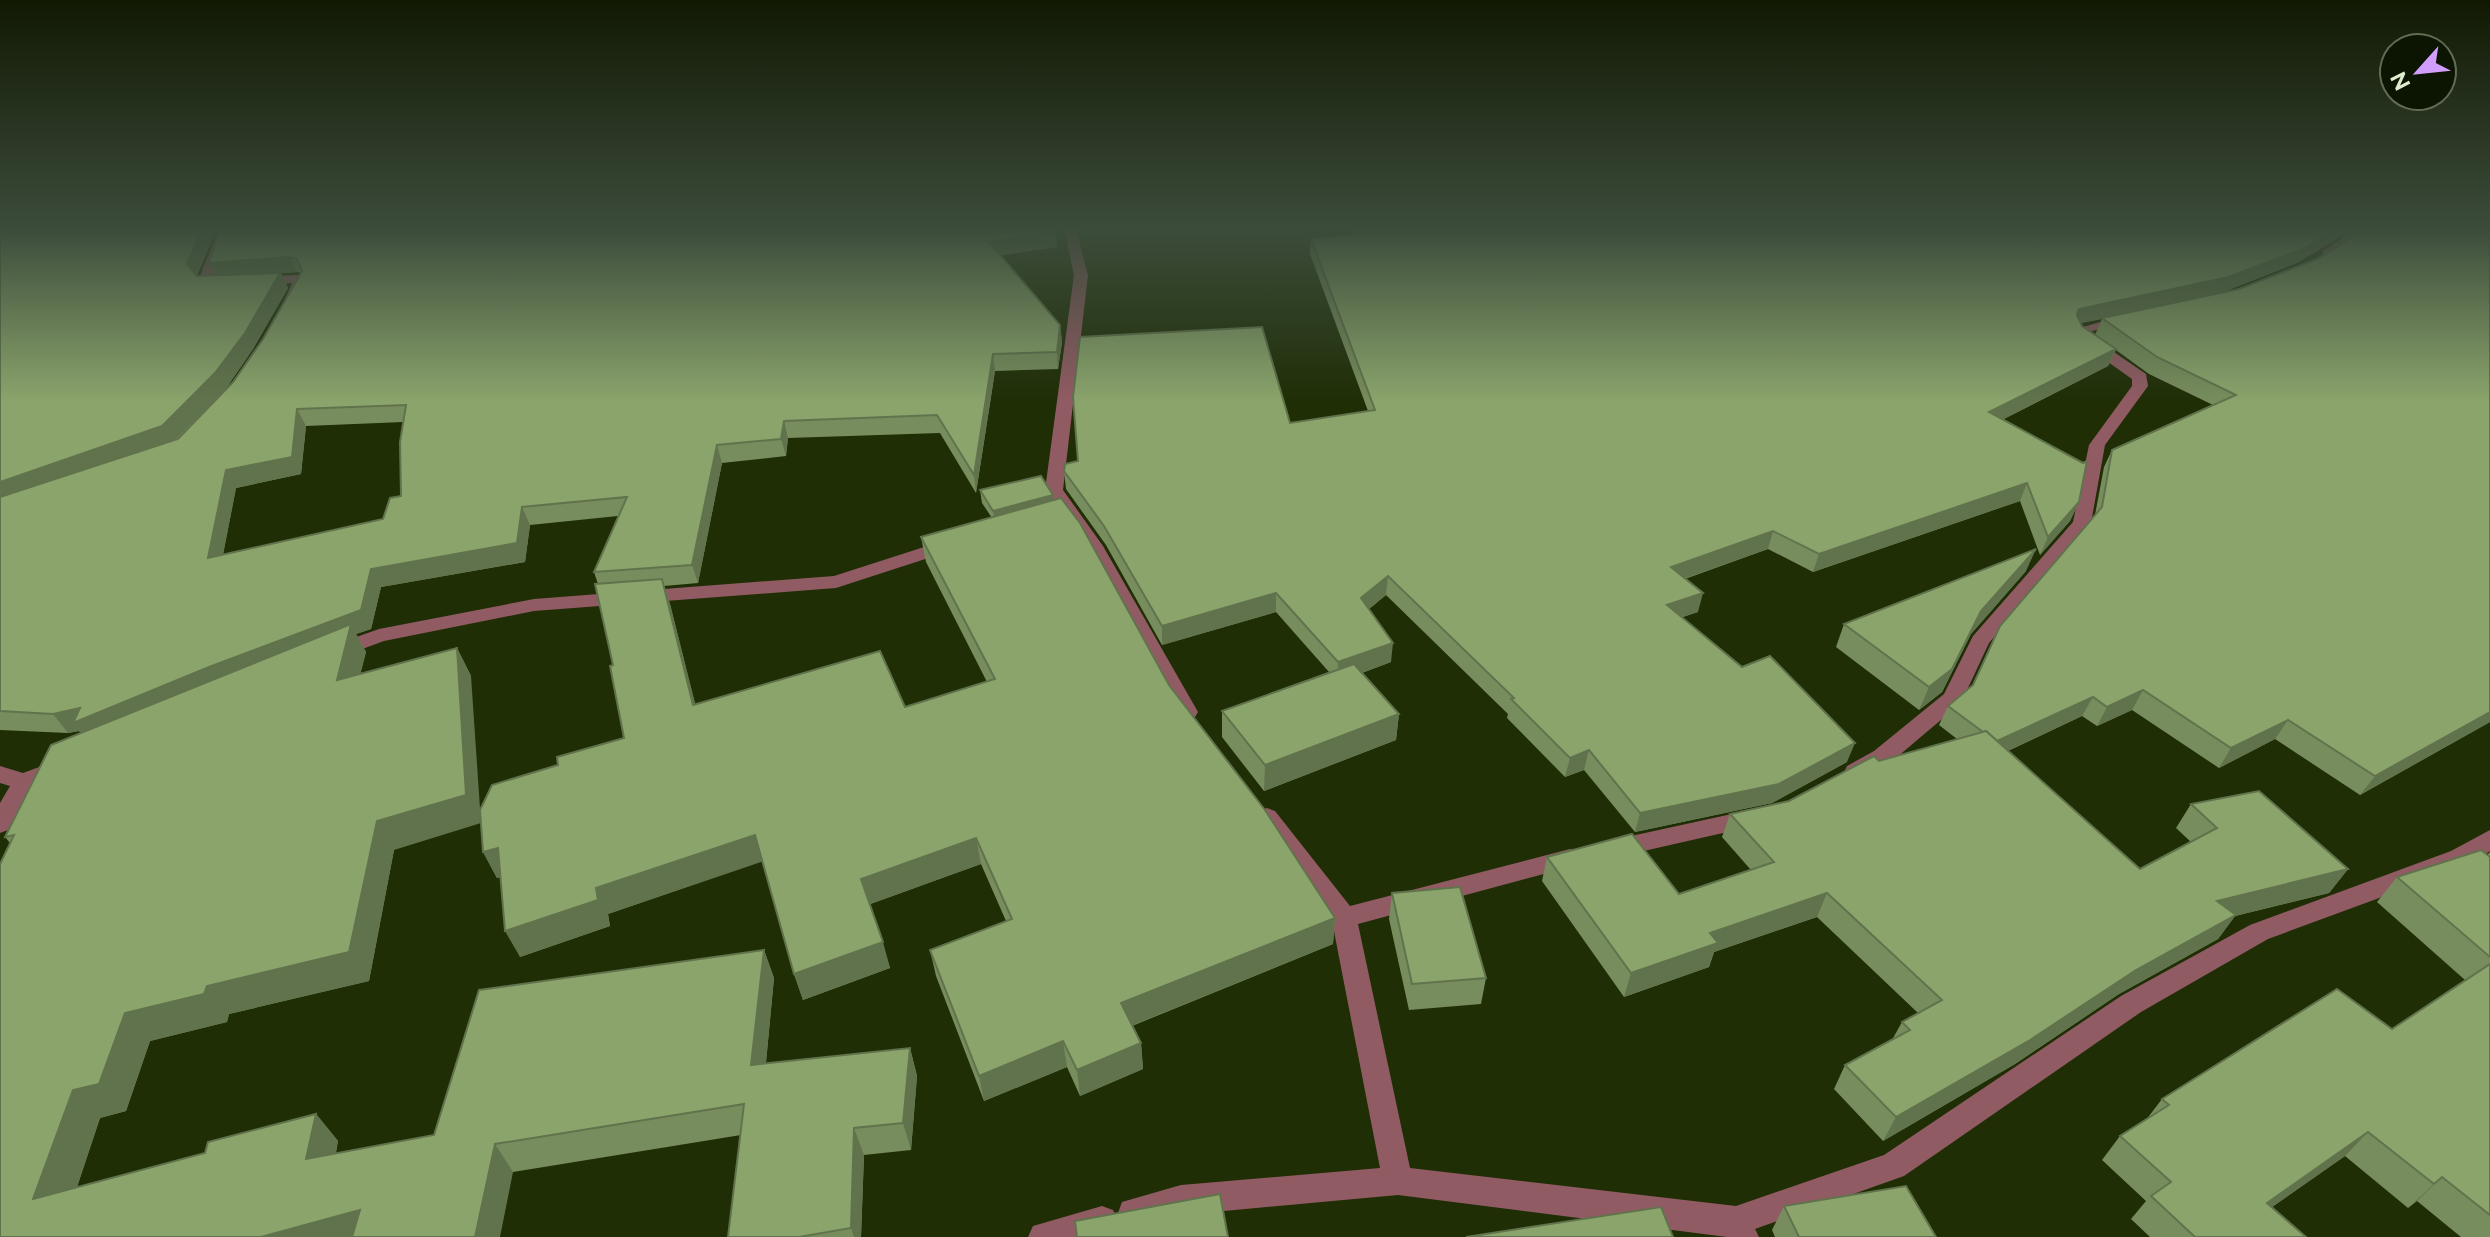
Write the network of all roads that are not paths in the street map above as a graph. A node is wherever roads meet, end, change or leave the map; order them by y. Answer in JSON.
{"nodes":[{"id":1,"x":299,"y":287,"type":"edge"},
{"id":2,"x":1080,"y":287,"type":"edge"},
{"id":3,"x":2138,"y":316,"type":"edge"},
{"id":4,"x":281,"y":322,"type":"edge"},
{"id":5,"x":963,"y":541,"type":"edge"},
{"id":6,"x":325,"y":656,"type":"edge"},
{"id":7,"x":1200,"y":729,"type":"edge"},
{"id":8,"x":74,"y":761,"type":"edge"},
{"id":9,"x":0,"y":774,"type":"edge"},
{"id":10,"x":1843,"y":778,"type":"edge"},
{"id":11,"x":24,"y":782,"type":"junction"},
{"id":12,"x":1258,"y":805,"type":"edge"},
{"id":13,"x":1763,"y":817,"type":"edge"},
{"id":14,"x":0,"y":824,"type":"edge"},
{"id":15,"x":2490,"y":839,"type":"edge"},
{"id":16,"x":1344,"y":918,"type":"junction"},
{"id":17,"x":1398,"y":1181,"type":"junction"},
{"id":18,"x":1740,"y":1229,"type":"edge"},
{"id":19,"x":1044,"y":1237,"type":"edge"}],
"edges":[{"from":1,"to":4,"type":"street"},
{"from":2,"to":7,"type":"street"},
{"from":3,"to":10,"type":"street"},
{"from":5,"to":6,"type":"street"},
{"from":8,"to":11,"type":"street"},
{"from":9,"to":11,"type":"street"},
{"from":11,"to":14,"type":"street"},
{"from":12,"to":16,"type":"street"},
{"from":13,"to":16,"type":"street"},
{"from":15,"to":18,"type":"street"},
{"from":16,"to":17,"type":"street"},
{"from":17,"to":18,"type":"street"},
{"from":17,"to":19,"type":"street"}]}
